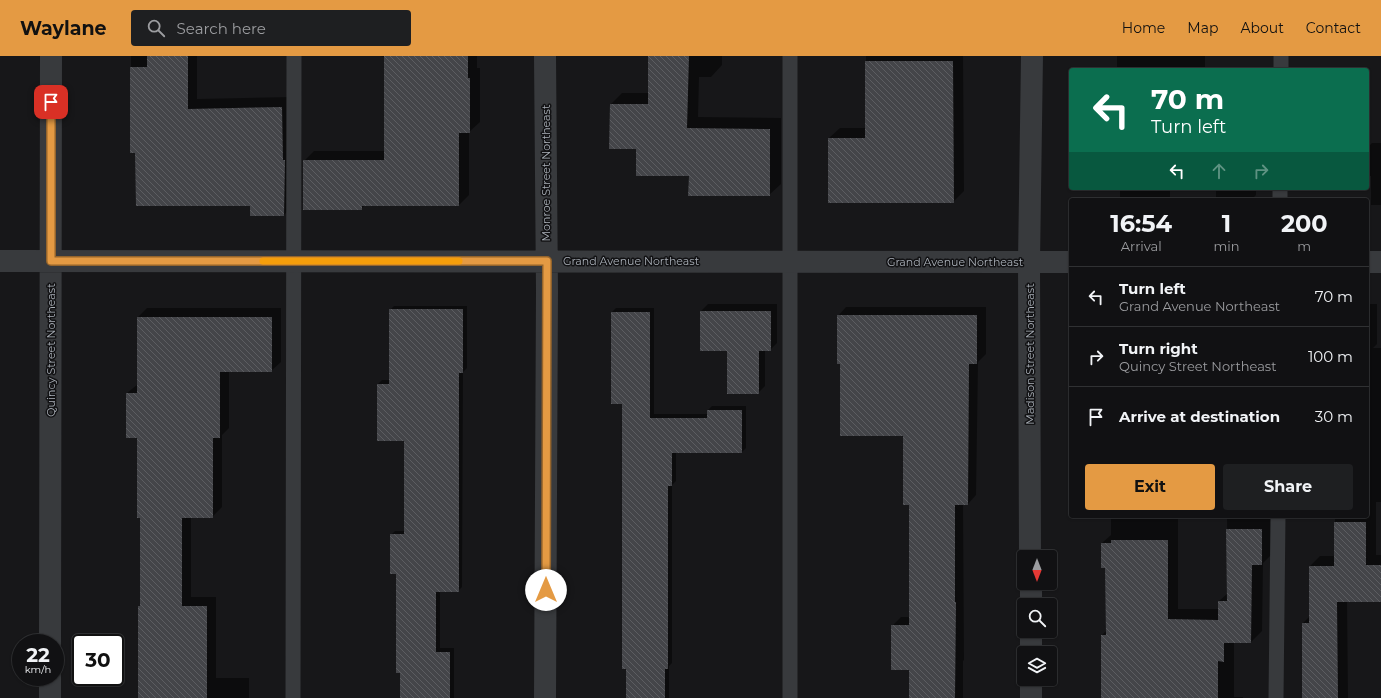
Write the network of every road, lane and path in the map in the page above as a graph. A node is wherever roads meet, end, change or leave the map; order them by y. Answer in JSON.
{"nodes":[{"id":1,"x":51,"y":56,"type":"edge"},
{"id":2,"x":294,"y":56,"type":"edge"},
{"id":3,"x":545,"y":56,"type":"edge"},
{"id":4,"x":790,"y":56,"type":"edge"},
{"id":5,"x":1032,"y":56,"type":"edge"},
{"id":6,"x":1281,"y":56,"type":"edge"},
{"id":7,"x":1281,"y":68,"type":"edge"},
{"id":8,"x":0,"y":261,"type":"edge"},
{"id":9,"x":51,"y":261,"type":"junction"},
{"id":10,"x":294,"y":261,"type":"junction"},
{"id":11,"x":547,"y":261,"type":"junction"},
{"id":12,"x":790,"y":262,"type":"junction"},
{"id":13,"x":1029,"y":262,"type":"junction"},
{"id":14,"x":1069,"y":262,"type":"edge"},
{"id":15,"x":1369,"y":262,"type":"edge"},
{"id":16,"x":1381,"y":262,"type":"edge"},
{"id":17,"x":1278,"y":518,"type":"edge"},
{"id":18,"x":1030,"y":550,"type":"edge"},
{"id":19,"x":50,"y":634,"type":"edge"},
{"id":20,"x":50,"y":686,"type":"edge"},
{"id":21,"x":1031,"y":686,"type":"edge"},
{"id":22,"x":50,"y":698,"type":"edge"},
{"id":23,"x":293,"y":698,"type":"edge"},
{"id":24,"x":545,"y":698,"type":"edge"},
{"id":25,"x":790,"y":698,"type":"edge"},
{"id":26,"x":1031,"y":698,"type":"edge"},
{"id":27,"x":1276,"y":698,"type":"edge"}],
"edges":[{"from":1,"to":9,"type":"street","name":"Quincy Street Northeast"},
{"from":2,"to":10,"type":"lane"},
{"from":3,"to":11,"type":"street","name":"Monroe Street Northeast"},
{"from":4,"to":12,"type":"lane"},
{"from":5,"to":13,"type":"street","name":"Madison Street Northeast"},
{"from":6,"to":7,"type":"lane"},
{"from":8,"to":9,"type":"street","name":"Grand Avenue Northeast"},
{"from":9,"to":10,"type":"street","name":"Grand Avenue Northeast"},
{"from":9,"to":19,"type":"street","name":"Quincy Street Northeast"},
{"from":10,"to":11,"type":"street","name":"Grand Avenue Northeast"},
{"from":10,"to":23,"type":"lane"},
{"from":11,"to":12,"type":"street","name":"Grand Avenue Northeast"},
{"from":11,"to":24,"type":"street","name":"Monroe Street Northeast"},
{"from":12,"to":13,"type":"street","name":"Grand Avenue Northeast"},
{"from":12,"to":25,"type":"lane"},
{"from":13,"to":14,"type":"street","name":"Grand Avenue Northeast"},
{"from":13,"to":18,"type":"street","name":"Madison Street Northeast"},
{"from":15,"to":16,"type":"street"},
{"from":17,"to":27,"type":"lane"},
{"from":20,"to":22,"type":"street"},
{"from":21,"to":26,"type":"street"}]}
